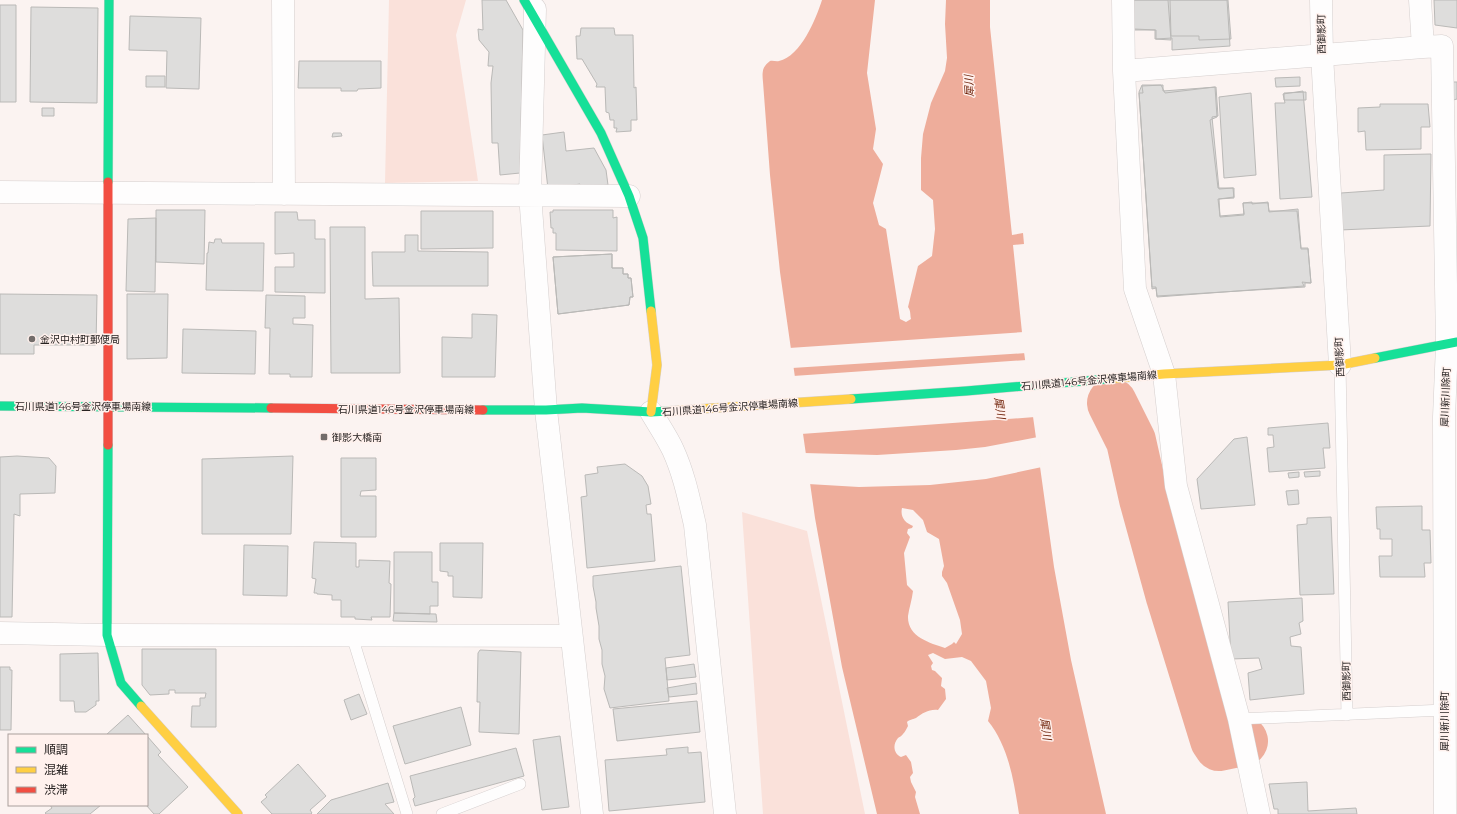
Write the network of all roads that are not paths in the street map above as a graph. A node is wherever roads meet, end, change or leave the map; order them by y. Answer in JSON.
{"nodes":[{"id":1,"x":109,"y":0,"type":"edge"},
{"id":2,"x":283,"y":0,"type":"edge"},
{"id":3,"x":524,"y":0,"type":"edge"},
{"id":4,"x":1123,"y":0,"type":"edge"},
{"id":5,"x":1321,"y":0,"type":"edge"},
{"id":6,"x":1420,"y":0,"type":"edge"},
{"id":7,"x":535,"y":10,"type":"edge"},
{"id":8,"x":1441,"y":44,"type":"edge"},
{"id":9,"x":1322,"y":55,"type":"junction"},
{"id":10,"x":1124,"y":70,"type":"junction"},
{"id":11,"x":0,"y":192,"type":"edge"},
{"id":12,"x":108,"y":193,"type":"junction"},
{"id":13,"x":284,"y":194,"type":"junction"},
{"id":14,"x":530,"y":194,"type":"junction"},
{"id":15,"x":629,"y":196,"type":"junction"},
{"id":16,"x":1452,"y":344,"type":"edge"},
{"id":17,"x":1340,"y":365,"type":"junction"},
{"id":18,"x":1164,"y":374,"type":"junction"},
{"id":19,"x":0,"y":406,"type":"edge"},
{"id":20,"x":108,"y":406,"type":"junction"},
{"id":21,"x":546,"y":410,"type":"junction"},
{"id":22,"x":651,"y":412,"type":"junction"},
{"id":23,"x":0,"y":633,"type":"edge"},
{"id":24,"x":107,"y":635,"type":"junction"},
{"id":25,"x":352,"y":636,"type":"junction"},
{"id":26,"x":571,"y":636,"type":"junction"},
{"id":27,"x":1444,"y":710,"type":"junction"},
{"id":28,"x":1347,"y":715,"type":"junction"},
{"id":29,"x":1239,"y":719,"type":"junction"},
{"id":30,"x":520,"y":784,"type":"dead end"},
{"id":31,"x":238,"y":814,"type":"edge"},
{"id":32,"x":407,"y":814,"type":"edge"},
{"id":33,"x":442,"y":814,"type":"edge"},
{"id":34,"x":592,"y":814,"type":"edge"},
{"id":35,"x":725,"y":814,"type":"edge"},
{"id":36,"x":1258,"y":814,"type":"edge"},
{"id":37,"x":1445,"y":814,"type":"edge"}],
"edges":[{"from":1,"to":12,"type":"main road"},
{"from":2,"to":13,"type":"street"},
{"from":3,"to":7,"type":"main road"},
{"from":4,"to":10,"type":"street"},
{"from":5,"to":9,"type":"street","name":"西御影町"},
{"from":6,"to":8,"type":"street","name":"犀川新川除町"},
{"from":7,"to":14,"type":"street"},
{"from":7,"to":15,"type":"main road"},
{"from":8,"to":9,"type":"street"},
{"from":8,"to":16,"type":"street","name":"犀川新川除町"},
{"from":9,"to":10,"type":"street"},
{"from":9,"to":17,"type":"street","name":"西御影町"},
{"from":10,"to":18,"type":"street"},
{"from":11,"to":12,"type":"street"},
{"from":12,"to":13,"type":"street"},
{"from":12,"to":20,"type":"main road"},
{"from":13,"to":14,"type":"street"},
{"from":14,"to":15,"type":"street"},
{"from":14,"to":21,"type":"street"},
{"from":15,"to":22,"type":"main road"},
{"from":16,"to":17,"type":"main road","name":"石川県道146号金沢停車場南線"},
{"from":16,"to":27,"type":"street","name":"犀川新川除町"},
{"from":17,"to":18,"type":"main road","name":"石川県道146号金沢停車場南線"},
{"from":17,"to":28,"type":"lane","name":"西御影町"},
{"from":18,"to":22,"type":"main road","name":"石川県道146号金沢停車場南線"},
{"from":18,"to":29,"type":"street"},
{"from":19,"to":20,"type":"main road","name":"石川県道146号金沢停車場南線"},
{"from":20,"to":21,"type":"main road","name":"石川県道146号金沢停車場南線"},
{"from":20,"to":24,"type":"main road"},
{"from":21,"to":22,"type":"main road","name":"石川県道146号金沢停車場南線"},
{"from":21,"to":26,"type":"street"},
{"from":22,"to":35,"type":"street"},
{"from":23,"to":24,"type":"street"},
{"from":24,"to":25,"type":"street"},
{"from":24,"to":31,"type":"main road"},
{"from":25,"to":26,"type":"street"},
{"from":25,"to":32,"type":"lane"},
{"from":26,"to":34,"type":"street"},
{"from":27,"to":28,"type":"lane"},
{"from":27,"to":37,"type":"street","name":"犀川新川除町"},
{"from":28,"to":29,"type":"lane"},
{"from":29,"to":36,"type":"street"},
{"from":30,"to":33,"type":"lane"}]}
